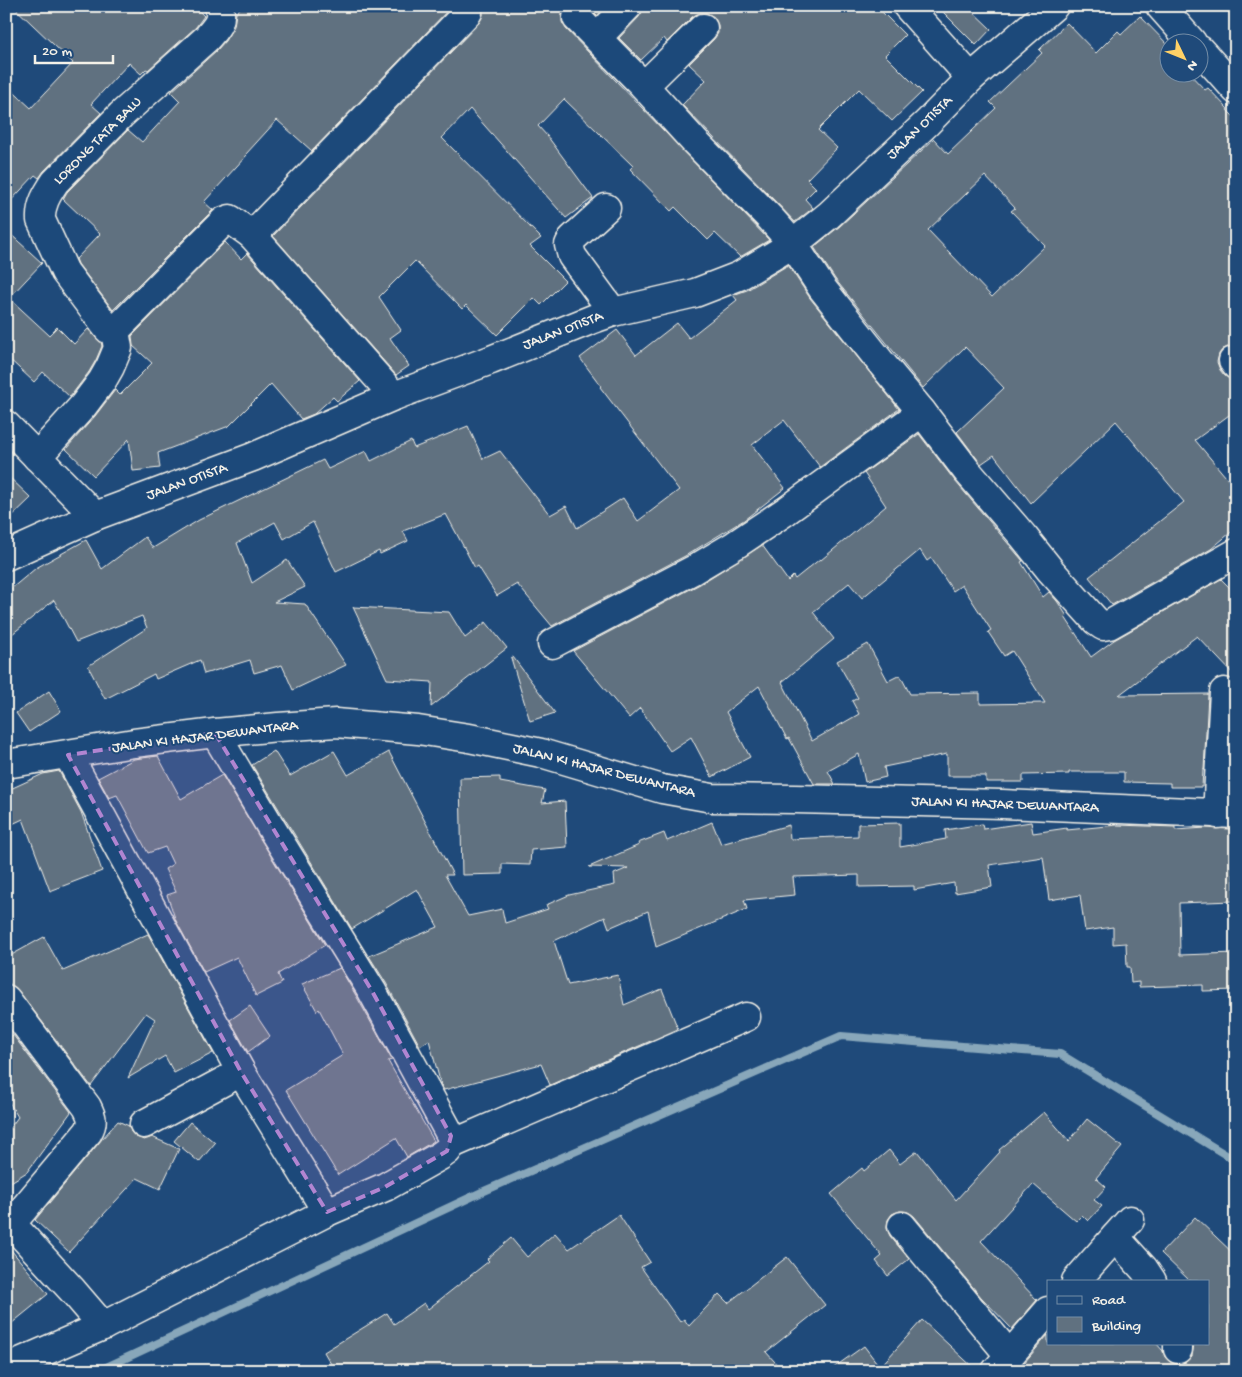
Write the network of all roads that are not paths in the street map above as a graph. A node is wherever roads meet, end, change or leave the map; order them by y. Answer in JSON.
{"nodes":[{"id":1,"x":219,"y":6,"type":"edge"},
{"id":2,"x":628,"y":6,"type":"edge"},
{"id":3,"x":907,"y":6,"type":"edge"},
{"id":4,"x":1054,"y":6,"type":"edge"},
{"id":5,"x":1160,"y":6,"type":"edge"},
{"id":6,"x":468,"y":12,"type":"dead end"},
{"id":7,"x":577,"y":18,"type":"dead end"},
{"id":8,"x":703,"y":28,"type":"dead end"},
{"id":9,"x":1183,"y":32,"type":"edge"},
{"id":10,"x":597,"y":38,"type":"junction"},
{"id":11,"x":1210,"y":61,"type":"edge"},
{"id":12,"x":971,"y":78,"type":"junction"},
{"id":13,"x":644,"y":86,"type":"junction"},
{"id":14,"x":1236,"y":90,"type":"edge"},
{"id":15,"x":606,"y":208,"type":"dead end"},
{"id":16,"x":252,"y":235,"type":"junction"},
{"id":17,"x":793,"y":244,"type":"junction"},
{"id":18,"x":613,"y":312,"type":"junction"},
{"id":19,"x":114,"y":331,"type":"junction"},
{"id":20,"x":394,"y":396,"type":"junction"},
{"id":21,"x":922,"y":412,"type":"junction"},
{"id":22,"x":6,"y":425,"type":"edge"},
{"id":23,"x":37,"y":457,"type":"junction"},
{"id":24,"x":95,"y":516,"type":"junction"},
{"id":25,"x":1236,"y":553,"type":"edge"},
{"id":26,"x":6,"y":556,"type":"edge"},
{"id":27,"x":552,"y":644,"type":"dead end"},
{"id":28,"x":1224,"y":692,"type":"dead end"},
{"id":29,"x":215,"y":733,"type":"junction"},
{"id":30,"x":68,"y":755,"type":"junction"},
{"id":31,"x":6,"y":764,"type":"edge"},
{"id":32,"x":1226,"y":814,"type":"edge"},
{"id":33,"x":6,"y":999,"type":"edge"},
{"id":34,"x":746,"y":1017,"type":"dead end"},
{"id":35,"x":240,"y":1072,"type":"junction"},
{"id":36,"x":144,"y":1124,"type":"dead end"},
{"id":37,"x":452,"y":1144,"type":"junction"},
{"id":38,"x":327,"y":1212,"type":"junction"},
{"id":39,"x":9,"y":1221,"type":"edge"},
{"id":40,"x":902,"y":1226,"type":"dead end"},
{"id":41,"x":1077,"y":1280,"type":"edge"},
{"id":42,"x":1151,"y":1280,"type":"edge"},
{"id":43,"x":1047,"y":1312,"type":"edge"},
{"id":44,"x":103,"y":1326,"type":"junction"},
{"id":45,"x":1002,"y":1363,"type":"edge"},
{"id":46,"x":6,"y":1368,"type":"edge"}],
"edges":[{"from":1,"to":19,"type":"street","name":"LORONG TATA BALU"},
{"from":2,"to":10,"type":"street"},
{"from":3,"to":12,"type":"street"},
{"from":4,"to":12,"type":"street","name":"JALAN OTISTA"},
{"from":5,"to":9,"type":"street"},
{"from":6,"to":16,"type":"street"},
{"from":7,"to":10,"type":"street"},
{"from":8,"to":13,"type":"street"},
{"from":10,"to":13,"type":"street"},
{"from":11,"to":14,"type":"street"},
{"from":12,"to":17,"type":"street","name":"JALAN OTISTA"},
{"from":13,"to":17,"type":"street"},
{"from":15,"to":18,"type":"street"},
{"from":16,"to":19,"type":"street"},
{"from":16,"to":20,"type":"street"},
{"from":17,"to":18,"type":"street","name":"JALAN OTISTA"},
{"from":17,"to":21,"type":"street"},
{"from":18,"to":20,"type":"street","name":"JALAN OTISTA"},
{"from":19,"to":23,"type":"street"},
{"from":20,"to":24,"type":"street","name":"JALAN OTISTA"},
{"from":21,"to":25,"type":"street"},
{"from":21,"to":27,"type":"street"},
{"from":22,"to":23,"type":"street"},
{"from":23,"to":24,"type":"street"},
{"from":24,"to":26,"type":"street","name":"JALAN OTISTA"},
{"from":28,"to":32,"type":"street"},
{"from":29,"to":30,"type":"street","name":"JALAN KI HAJAR DEWANTARA"},
{"from":29,"to":32,"type":"street","name":"JALAN KI HAJAR DEWANTARA"},
{"from":29,"to":37,"type":"street"},
{"from":30,"to":31,"type":"street","name":"JALAN KI HAJAR DEWANTARA"},
{"from":30,"to":35,"type":"street"},
{"from":33,"to":39,"type":"street"},
{"from":34,"to":37,"type":"street"},
{"from":35,"to":36,"type":"street"},
{"from":35,"to":38,"type":"street"},
{"from":37,"to":38,"type":"street"},
{"from":38,"to":44,"type":"street"},
{"from":39,"to":44,"type":"street"},
{"from":40,"to":45,"type":"street"},
{"from":41,"to":42,"type":"street"},
{"from":43,"to":45,"type":"street"},
{"from":44,"to":46,"type":"street"}]}
